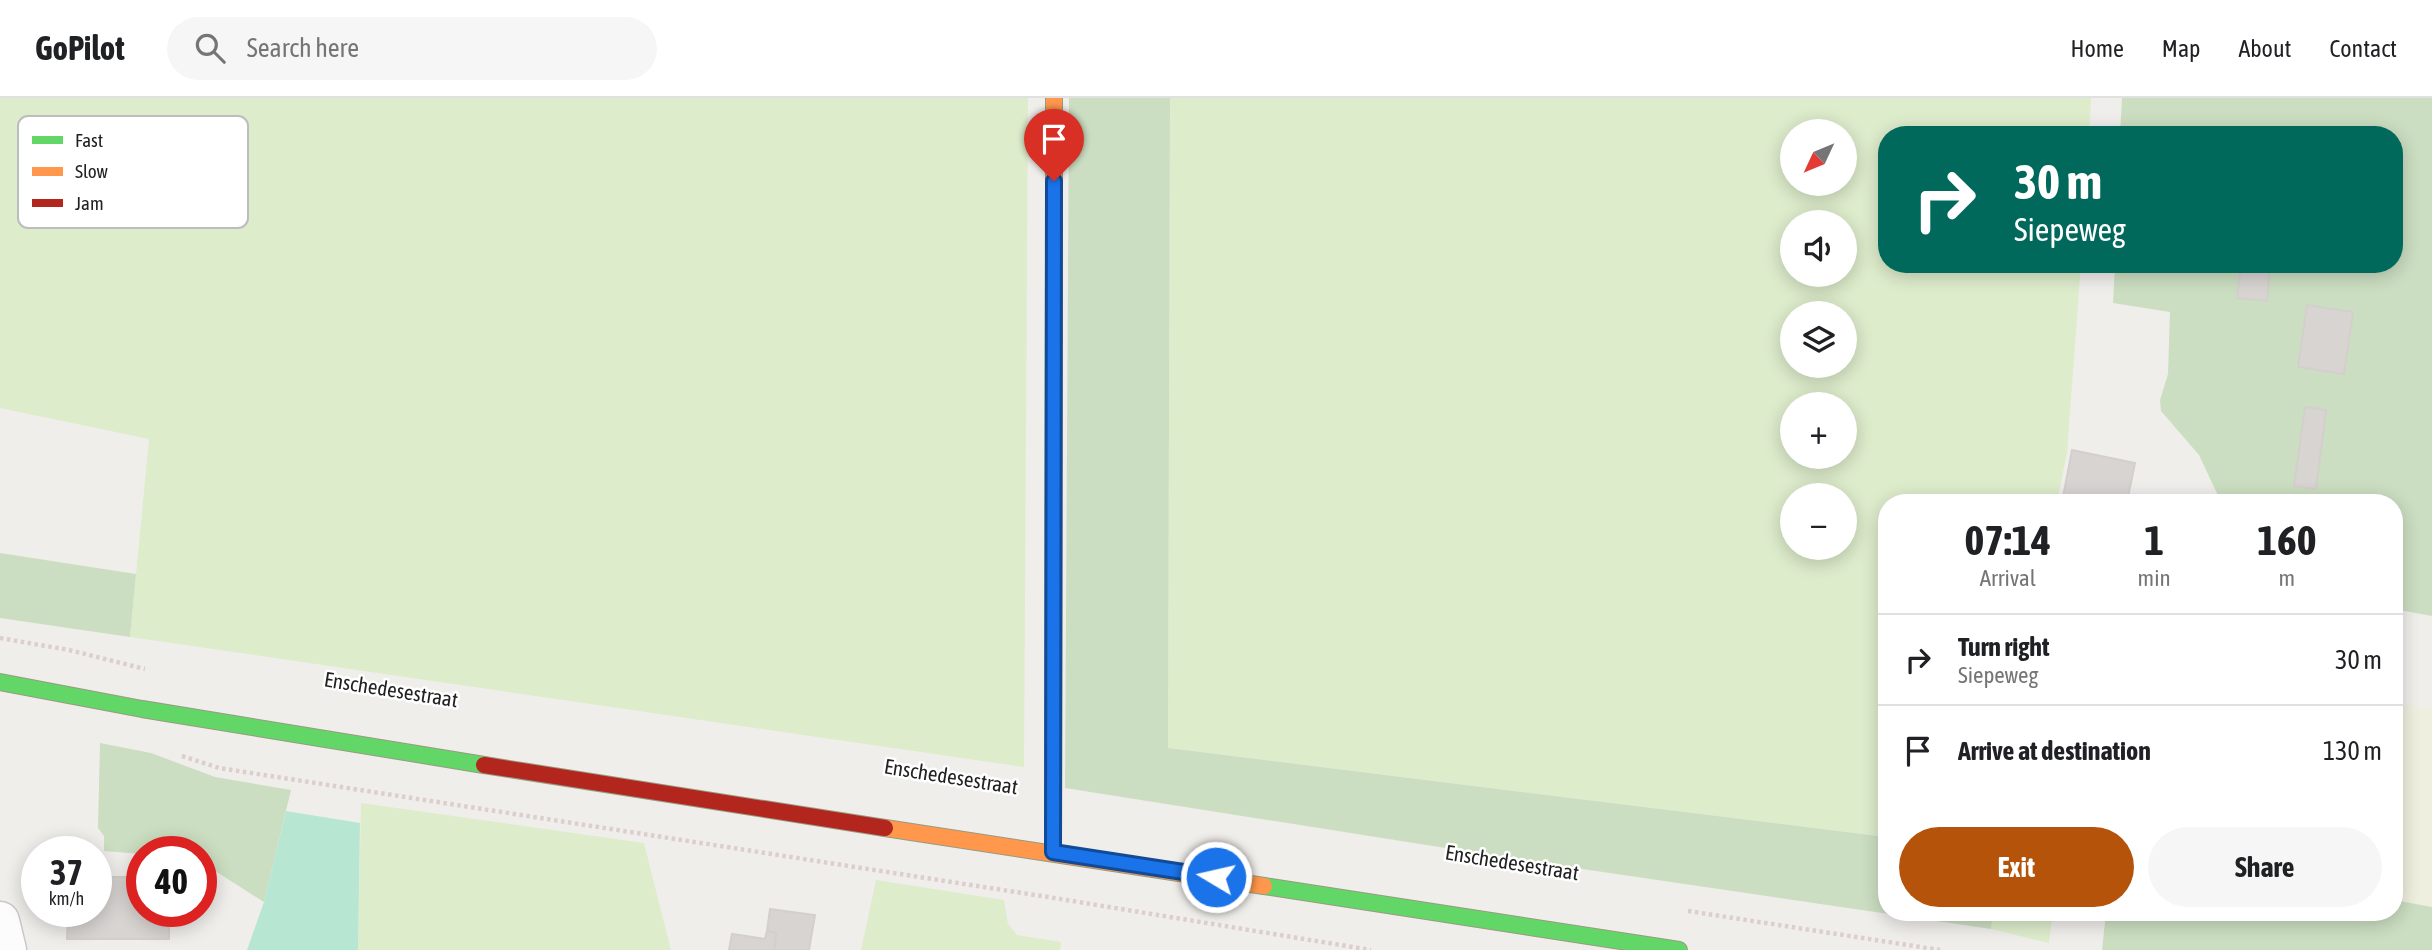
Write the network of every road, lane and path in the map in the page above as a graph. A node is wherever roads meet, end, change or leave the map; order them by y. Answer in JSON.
{"nodes":[{"id":1,"x":1054,"y":98,"type":"edge"},
{"id":2,"x":0,"y":638,"type":"edge"},
{"id":3,"x":155,"y":671,"type":"dead end"},
{"id":4,"x":0,"y":682,"type":"edge"},
{"id":5,"x":1053,"y":852,"type":"junction"},
{"id":6,"x":1681,"y":910,"type":"dead end"},
{"id":7,"x":0,"y":920,"type":"edge"},
{"id":8,"x":7,"y":950,"type":"edge"},
{"id":9,"x":1679,"y":950,"type":"edge"},
{"id":10,"x":1940,"y":950,"type":"edge"}],
"edges":[{"from":1,"to":5,"type":"street"},
{"from":2,"to":3,"type":"path"},
{"from":4,"to":5,"type":"street"},
{"from":5,"to":9,"type":"street"},
{"from":6,"to":10,"type":"path"},
{"from":7,"to":8,"type":"street"}]}
